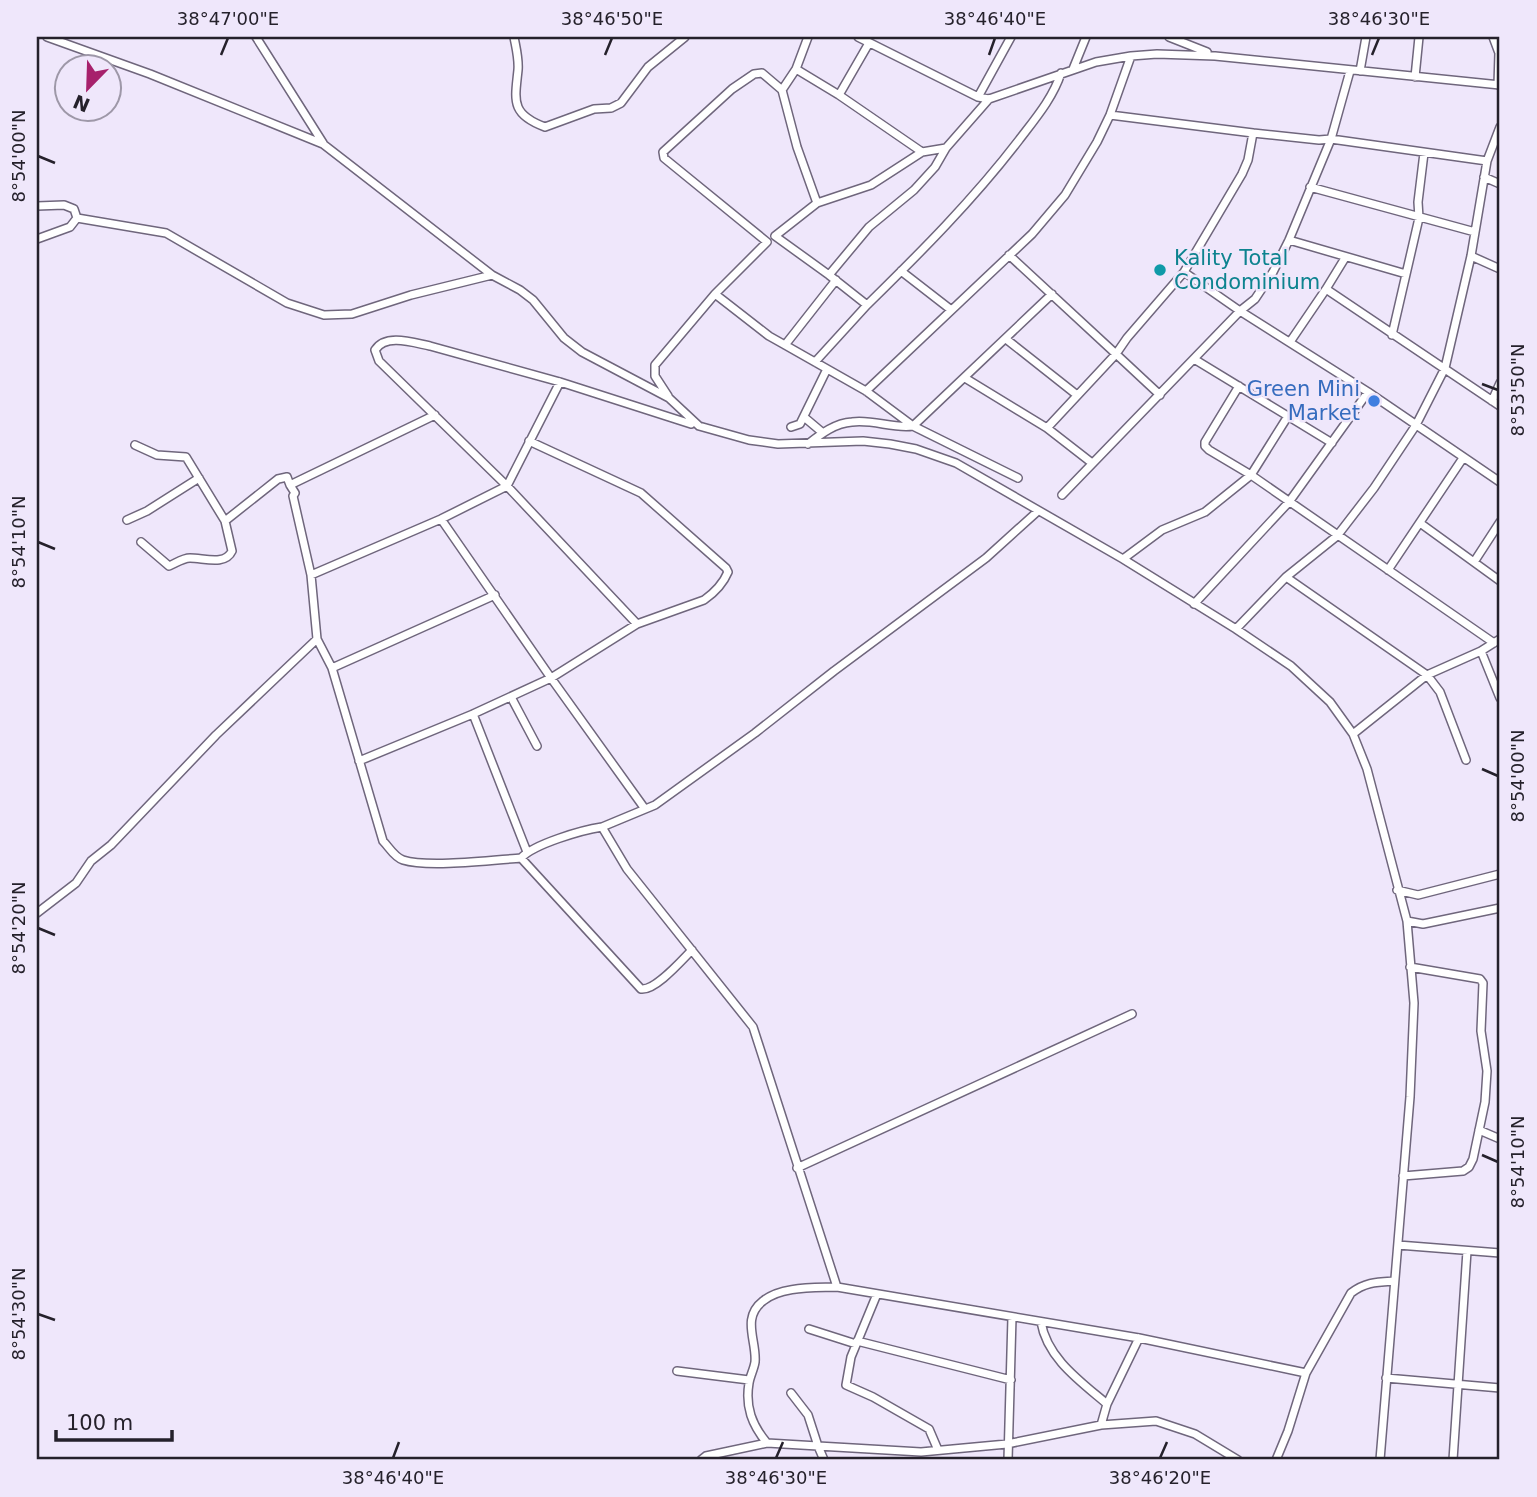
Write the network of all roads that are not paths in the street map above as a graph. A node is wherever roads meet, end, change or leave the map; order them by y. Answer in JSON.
{"nodes":[{"id":1,"x":47,"y":37,"type":"edge"},
{"id":2,"x":256,"y":37,"type":"edge"},
{"id":3,"x":514,"y":37,"type":"edge"},
{"id":4,"x":685,"y":37,"type":"edge"},
{"id":5,"x":808,"y":37,"type":"edge"},
{"id":6,"x":1011,"y":37,"type":"edge"},
{"id":7,"x":1086,"y":37,"type":"edge"},
{"id":8,"x":1169,"y":37,"type":"edge"},
{"id":9,"x":1366,"y":37,"type":"edge"},
{"id":10,"x":1419,"y":37,"type":"edge"},
{"id":11,"x":1493,"y":37,"type":"edge"},
{"id":12,"x":59,"y":38,"type":"edge"},
{"id":13,"x":863,"y":39,"type":"edge"},
{"id":14,"x":1215,"y":55,"type":"junction"},
{"id":15,"x":1130,"y":56,"type":"junction"},
{"id":16,"x":796,"y":69,"type":"junction"},
{"id":17,"x":1073,"y":69,"type":"junction"},
{"id":18,"x":1350,"y":71,"type":"junction"},
{"id":19,"x":1360,"y":71,"type":"junction"},
{"id":20,"x":1061,"y":73,"type":"junction"},
{"id":21,"x":1415,"y":77,"type":"junction"},
{"id":22,"x":1499,"y":85,"type":"edge"},
{"id":23,"x":782,"y":90,"type":"junction"},
{"id":24,"x":839,"y":95,"type":"junction"},
{"id":25,"x":978,"y":97,"type":"junction"},
{"id":26,"x":989,"y":99,"type":"junction"},
{"id":27,"x":1110,"y":115,"type":"junction"},
{"id":28,"x":1500,"y":127,"type":"edge"},
{"id":29,"x":1253,"y":133,"type":"junction"},
{"id":30,"x":1332,"y":139,"type":"junction"},
{"id":31,"x":323,"y":144,"type":"junction"},
{"id":32,"x":946,"y":148,"type":"junction"},
{"id":33,"x":922,"y":152,"type":"junction"},
{"id":34,"x":1424,"y":153,"type":"junction"},
{"id":35,"x":1487,"y":161,"type":"junction"},
{"id":36,"x":1484,"y":177,"type":"junction"},
{"id":37,"x":1500,"y":184,"type":"edge"},
{"id":38,"x":1310,"y":187,"type":"junction"},
{"id":39,"x":817,"y":203,"type":"junction"},
{"id":40,"x":37,"y":206,"type":"edge"},
{"id":41,"x":77,"y":218,"type":"junction"},
{"id":42,"x":1419,"y":218,"type":"junction"},
{"id":43,"x":1475,"y":232,"type":"junction"},
{"id":44,"x":775,"y":236,"type":"junction"},
{"id":45,"x":37,"y":239,"type":"edge"},
{"id":46,"x":1289,"y":240,"type":"junction"},
{"id":47,"x":767,"y":242,"type":"junction"},
{"id":48,"x":1009,"y":255,"type":"junction"},
{"id":49,"x":1471,"y":256,"type":"junction"},
{"id":50,"x":1345,"y":258,"type":"junction"},
{"id":51,"x":1500,"y":269,"type":"edge"},
{"id":52,"x":901,"y":271,"type":"junction"},
{"id":53,"x":1184,"y":272,"type":"junction"},
{"id":54,"x":1406,"y":274,"type":"junction"},
{"id":55,"x":492,"y":275,"type":"junction"},
{"id":56,"x":833,"y":278,"type":"junction"},
{"id":57,"x":1325,"y":289,"type":"junction"},
{"id":58,"x":1052,"y":293,"type":"junction"},
{"id":59,"x":715,"y":294,"type":"junction"},
{"id":60,"x":867,"y":305,"type":"junction"},
{"id":61,"x":950,"y":309,"type":"junction"},
{"id":62,"x":1240,"y":311,"type":"junction"},
{"id":63,"x":1392,"y":335,"type":"junction"},
{"id":64,"x":1006,"y":339,"type":"junction"},
{"id":65,"x":1290,"y":342,"type":"junction"},
{"id":66,"x":785,"y":345,"type":"junction"},
{"id":67,"x":1113,"y":351,"type":"junction"},
{"id":68,"x":1194,"y":359,"type":"junction"},
{"id":69,"x":815,"y":362,"type":"junction"},
{"id":70,"x":1445,"y":368,"type":"junction"},
{"id":71,"x":827,"y":369,"type":"junction"},
{"id":72,"x":965,"y":378,"type":"junction"},
{"id":73,"x":560,"y":382,"type":"junction"},
{"id":74,"x":1500,"y":383,"type":"edge"},
{"id":75,"x":1239,"y":386,"type":"junction"},
{"id":76,"x":866,"y":391,"type":"junction"},
{"id":77,"x":1368,"y":392,"type":"junction"},
{"id":78,"x":1077,"y":395,"type":"junction"},
{"id":79,"x":1160,"y":395,"type":"junction"},
{"id":80,"x":669,"y":398,"type":"junction"},
{"id":81,"x":1492,"y":401,"type":"junction"},
{"id":82,"x":1500,"y":406,"type":"edge"},
{"id":83,"x":435,"y":415,"type":"junction"},
{"id":84,"x":1288,"y":416,"type":"junction"},
{"id":85,"x":804,"y":417,"type":"junction"},
{"id":86,"x":1416,"y":425,"type":"junction"},
{"id":87,"x":699,"y":426,"type":"junction"},
{"id":88,"x":913,"y":426,"type":"junction"},
{"id":89,"x":791,"y":427,"type":"dead end"},
{"id":90,"x":1047,"y":428,"type":"junction"},
{"id":91,"x":823,"y":433,"type":"junction"},
{"id":92,"x":529,"y":441,"type":"junction"},
{"id":93,"x":1332,"y":443,"type":"junction"},
{"id":94,"x":808,"y":444,"type":"junction"},
{"id":95,"x":135,"y":445,"type":"dead end"},
{"id":96,"x":1463,"y":458,"type":"junction"},
{"id":97,"x":1092,"y":463,"type":"junction"},
{"id":98,"x":1251,"y":475,"type":"junction"},
{"id":99,"x":200,"y":478,"type":"junction"},
{"id":100,"x":1018,"y":478,"type":"dead end"},
{"id":101,"x":1500,"y":482,"type":"edge"},
{"id":102,"x":290,"y":485,"type":"junction"},
{"id":103,"x":507,"y":486,"type":"junction"},
{"id":104,"x":1062,"y":495,"type":"dead end"},
{"id":105,"x":1289,"y":502,"type":"junction"},
{"id":106,"x":1038,"y":512,"type":"junction"},
{"id":107,"x":441,"y":519,"type":"junction"},
{"id":108,"x":127,"y":520,"type":"dead end"},
{"id":109,"x":225,"y":521,"type":"junction"},
{"id":110,"x":1500,"y":522,"type":"edge"},
{"id":111,"x":1420,"y":523,"type":"junction"},
{"id":112,"x":1337,"y":536,"type":"junction"},
{"id":113,"x":141,"y":542,"type":"dead end"},
{"id":114,"x":1123,"y":559,"type":"junction"},
{"id":115,"x":1474,"y":562,"type":"junction"},
{"id":116,"x":1388,"y":570,"type":"junction"},
{"id":117,"x":311,"y":575,"type":"junction"},
{"id":118,"x":1286,"y":577,"type":"junction"},
{"id":119,"x":1500,"y":580,"type":"edge"},
{"id":120,"x":495,"y":595,"type":"junction"},
{"id":121,"x":1194,"y":604,"type":"junction"},
{"id":122,"x":637,"y":624,"type":"junction"},
{"id":123,"x":1236,"y":629,"type":"junction"},
{"id":124,"x":317,"y":639,"type":"junction"},
{"id":125,"x":1497,"y":641,"type":"edge"},
{"id":126,"x":1481,"y":651,"type":"junction"},
{"id":127,"x":332,"y":667,"type":"junction"},
{"id":128,"x":1427,"y":675,"type":"junction"},
{"id":129,"x":551,"y":678,"type":"junction"},
{"id":130,"x":511,"y":697,"type":"junction"},
{"id":131,"x":1500,"y":698,"type":"edge"},
{"id":132,"x":473,"y":714,"type":"junction"},
{"id":133,"x":1353,"y":734,"type":"junction"},
{"id":134,"x":537,"y":746,"type":"dead end"},
{"id":135,"x":1466,"y":760,"type":"dead end"},
{"id":136,"x":359,"y":761,"type":"junction"},
{"id":137,"x":645,"y":809,"type":"junction"},
{"id":138,"x":602,"y":827,"type":"junction"},
{"id":139,"x":524,"y":855,"type":"junction"},
{"id":140,"x":1500,"y":874,"type":"edge"},
{"id":141,"x":1397,"y":890,"type":"junction"},
{"id":142,"x":1500,"y":908,"type":"edge"},
{"id":143,"x":37,"y":912,"type":"edge"},
{"id":144,"x":1407,"y":921,"type":"junction"},
{"id":145,"x":692,"y":950,"type":"junction"},
{"id":146,"x":1409,"y":967,"type":"junction"},
{"id":147,"x":1132,"y":1014,"type":"dead end"},
{"id":148,"x":1479,"y":1130,"type":"junction"},
{"id":149,"x":1500,"y":1139,"type":"edge"},
{"id":150,"x":797,"y":1168,"type":"junction"},
{"id":151,"x":1403,"y":1176,"type":"junction"},
{"id":152,"x":1398,"y":1245,"type":"junction"},
{"id":153,"x":1467,"y":1251,"type":"junction"},
{"id":154,"x":1500,"y":1253,"type":"edge"},
{"id":155,"x":1394,"y":1281,"type":"junction"},
{"id":156,"x":836,"y":1287,"type":"junction"},
{"id":157,"x":877,"y":1294,"type":"junction"},
{"id":158,"x":1012,"y":1317,"type":"junction"},
{"id":159,"x":1041,"y":1322,"type":"junction"},
{"id":160,"x":809,"y":1329,"type":"dead end"},
{"id":161,"x":1139,"y":1338,"type":"junction"},
{"id":162,"x":856,"y":1343,"type":"junction"},
{"id":163,"x":677,"y":1370,"type":"dead end"},
{"id":164,"x":1306,"y":1373,"type":"junction"},
{"id":165,"x":1386,"y":1378,"type":"junction"},
{"id":166,"x":749,"y":1380,"type":"junction"},
{"id":167,"x":1011,"y":1380,"type":"junction"},
{"id":168,"x":1458,"y":1385,"type":"junction"},
{"id":169,"x":1500,"y":1388,"type":"edge"},
{"id":170,"x":791,"y":1393,"type":"dead end"},
{"id":171,"x":1107,"y":1404,"type":"junction"},
{"id":172,"x":1101,"y":1425,"type":"junction"},
{"id":173,"x":767,"y":1443,"type":"junction"},
{"id":174,"x":1007,"y":1444,"type":"junction"},
{"id":175,"x":818,"y":1446,"type":"junction"},
{"id":176,"x":938,"y":1450,"type":"junction"},
{"id":177,"x":920,"y":1456,"type":"edge"},
{"id":178,"x":701,"y":1460,"type":"edge"},
{"id":179,"x":824,"y":1460,"type":"edge"},
{"id":180,"x":1008,"y":1460,"type":"edge"},
{"id":181,"x":1238,"y":1460,"type":"edge"},
{"id":182,"x":1276,"y":1460,"type":"edge"},
{"id":183,"x":1380,"y":1460,"type":"edge"},
{"id":184,"x":1453,"y":1460,"type":"edge"}],
"edges":[{"from":1,"to":12,"type":"street"},
{"from":2,"to":31,"type":"street"},
{"from":3,"to":4,"type":"street"},
{"from":5,"to":16,"type":"street"},
{"from":6,"to":25,"type":"street"},
{"from":7,"to":17,"type":"street"},
{"from":8,"to":14,"type":"street"},
{"from":9,"to":19,"type":"street"},
{"from":10,"to":21,"type":"street"},
{"from":11,"to":22,"type":"street"},
{"from":12,"to":31,"type":"street"},
{"from":13,"to":24,"type":"street"},
{"from":13,"to":25,"type":"street"},
{"from":14,"to":15,"type":"street"},
{"from":14,"to":18,"type":"street"},
{"from":15,"to":17,"type":"street"},
{"from":15,"to":27,"type":"street"},
{"from":16,"to":23,"type":"street"},
{"from":16,"to":24,"type":"street"},
{"from":17,"to":20,"type":"street"},
{"from":18,"to":19,"type":"street"},
{"from":18,"to":30,"type":"street"},
{"from":19,"to":21,"type":"street"},
{"from":20,"to":26,"type":"street"},
{"from":20,"to":52,"type":"street"},
{"from":21,"to":22,"type":"street"},
{"from":23,"to":39,"type":"street"},
{"from":23,"to":47,"type":"street"},
{"from":24,"to":33,"type":"street"},
{"from":25,"to":26,"type":"street"},
{"from":26,"to":32,"type":"street"},
{"from":27,"to":29,"type":"street"},
{"from":27,"to":48,"type":"street"},
{"from":28,"to":35,"type":"street"},
{"from":29,"to":30,"type":"street"},
{"from":29,"to":53,"type":"street"},
{"from":30,"to":34,"type":"street"},
{"from":30,"to":38,"type":"street"},
{"from":31,"to":55,"type":"street"},
{"from":32,"to":33,"type":"street"},
{"from":32,"to":56,"type":"street"},
{"from":33,"to":39,"type":"street"},
{"from":34,"to":35,"type":"street"},
{"from":34,"to":42,"type":"street"},
{"from":35,"to":36,"type":"street"},
{"from":36,"to":37,"type":"street"},
{"from":36,"to":43,"type":"street"},
{"from":38,"to":42,"type":"street"},
{"from":38,"to":46,"type":"street"},
{"from":39,"to":44,"type":"street"},
{"from":40,"to":41,"type":"street"},
{"from":41,"to":45,"type":"street"},
{"from":41,"to":55,"type":"street"},
{"from":42,"to":43,"type":"street"},
{"from":42,"to":54,"type":"street"},
{"from":43,"to":49,"type":"street"},
{"from":44,"to":47,"type":"street"},
{"from":44,"to":56,"type":"street"},
{"from":46,"to":50,"type":"street"},
{"from":46,"to":62,"type":"street"},
{"from":47,"to":59,"type":"street"},
{"from":48,"to":58,"type":"street"},
{"from":48,"to":61,"type":"street"},
{"from":49,"to":51,"type":"street"},
{"from":49,"to":70,"type":"street"},
{"from":50,"to":54,"type":"street"},
{"from":50,"to":57,"type":"street"},
{"from":52,"to":60,"type":"street"},
{"from":52,"to":61,"type":"street"},
{"from":53,"to":62,"type":"street"},
{"from":53,"to":67,"type":"street"},
{"from":54,"to":63,"type":"street"},
{"from":55,"to":80,"type":"street"},
{"from":56,"to":60,"type":"street"},
{"from":56,"to":66,"type":"street"},
{"from":57,"to":63,"type":"street"},
{"from":57,"to":65,"type":"street"},
{"from":58,"to":64,"type":"street"},
{"from":58,"to":67,"type":"street"},
{"from":59,"to":66,"type":"street"},
{"from":59,"to":80,"type":"street"},
{"from":60,"to":69,"type":"street"},
{"from":61,"to":76,"type":"street"},
{"from":62,"to":65,"type":"street"},
{"from":62,"to":68,"type":"street"},
{"from":63,"to":70,"type":"street"},
{"from":64,"to":72,"type":"street"},
{"from":64,"to":78,"type":"street"},
{"from":65,"to":77,"type":"street"},
{"from":66,"to":69,"type":"street"},
{"from":67,"to":78,"type":"street"},
{"from":67,"to":79,"type":"street"},
{"from":68,"to":75,"type":"street"},
{"from":68,"to":79,"type":"street"},
{"from":69,"to":71,"type":"street"},
{"from":70,"to":81,"type":"street"},
{"from":70,"to":86,"type":"street"},
{"from":71,"to":76,"type":"street"},
{"from":71,"to":85,"type":"street"},
{"from":72,"to":88,"type":"street"},
{"from":72,"to":90,"type":"street"},
{"from":73,"to":83,"type":"street"},
{"from":73,"to":87,"type":"street"},
{"from":73,"to":92,"type":"street"},
{"from":74,"to":81,"type":"street"},
{"from":75,"to":84,"type":"street"},
{"from":75,"to":98,"type":"street"},
{"from":76,"to":88,"type":"street"},
{"from":77,"to":86,"type":"street"},
{"from":77,"to":93,"type":"street"},
{"from":78,"to":90,"type":"street"},
{"from":79,"to":97,"type":"street"},
{"from":80,"to":87,"type":"street"},
{"from":81,"to":82,"type":"street"},
{"from":83,"to":102,"type":"street"},
{"from":83,"to":103,"type":"street"},
{"from":84,"to":93,"type":"street"},
{"from":84,"to":98,"type":"street"},
{"from":85,"to":89,"type":"street"},
{"from":85,"to":91,"type":"street"},
{"from":86,"to":96,"type":"street"},
{"from":86,"to":112,"type":"street"},
{"from":87,"to":94,"type":"street"},
{"from":88,"to":91,"type":"street"},
{"from":88,"to":100,"type":"street"},
{"from":90,"to":97,"type":"street"},
{"from":91,"to":94,"type":"street"},
{"from":92,"to":103,"type":"street"},
{"from":92,"to":122,"type":"street"},
{"from":93,"to":105,"type":"street"},
{"from":94,"to":106,"type":"street"},
{"from":95,"to":99,"type":"street"},
{"from":96,"to":101,"type":"street"},
{"from":96,"to":111,"type":"street"},
{"from":97,"to":104,"type":"street"},
{"from":98,"to":105,"type":"street"},
{"from":98,"to":114,"type":"street"},
{"from":99,"to":108,"type":"street"},
{"from":99,"to":109,"type":"street"},
{"from":102,"to":109,"type":"street"},
{"from":102,"to":117,"type":"street"},
{"from":103,"to":107,"type":"street"},
{"from":103,"to":122,"type":"street"},
{"from":105,"to":112,"type":"street"},
{"from":105,"to":121,"type":"street"},
{"from":106,"to":114,"type":"street"},
{"from":106,"to":137,"type":"street"},
{"from":107,"to":117,"type":"street"},
{"from":107,"to":120,"type":"street"},
{"from":109,"to":113,"type":"street"},
{"from":110,"to":115,"type":"street"},
{"from":111,"to":115,"type":"street"},
{"from":111,"to":116,"type":"street"},
{"from":112,"to":116,"type":"street"},
{"from":112,"to":118,"type":"street"},
{"from":114,"to":121,"type":"street"},
{"from":115,"to":119,"type":"street"},
{"from":116,"to":125,"type":"street"},
{"from":117,"to":124,"type":"street"},
{"from":118,"to":123,"type":"street"},
{"from":118,"to":128,"type":"street"},
{"from":120,"to":127,"type":"street"},
{"from":120,"to":129,"type":"street"},
{"from":121,"to":123,"type":"street"},
{"from":122,"to":129,"type":"street"},
{"from":123,"to":133,"type":"street"},
{"from":124,"to":127,"type":"street"},
{"from":124,"to":143,"type":"street"},
{"from":125,"to":126,"type":"street"},
{"from":126,"to":128,"type":"street"},
{"from":126,"to":131,"type":"street"},
{"from":127,"to":136,"type":"street"},
{"from":128,"to":133,"type":"street"},
{"from":128,"to":135,"type":"street"},
{"from":129,"to":130,"type":"street"},
{"from":129,"to":137,"type":"street"},
{"from":130,"to":132,"type":"street"},
{"from":130,"to":134,"type":"street"},
{"from":132,"to":136,"type":"street"},
{"from":132,"to":139,"type":"street"},
{"from":133,"to":141,"type":"street"},
{"from":136,"to":139,"type":"street"},
{"from":137,"to":138,"type":"street"},
{"from":138,"to":139,"type":"street"},
{"from":138,"to":145,"type":"street"},
{"from":139,"to":145,"type":"street"},
{"from":140,"to":141,"type":"street"},
{"from":141,"to":144,"type":"street"},
{"from":142,"to":144,"type":"street"},
{"from":144,"to":146,"type":"street"},
{"from":145,"to":150,"type":"street"},
{"from":146,"to":148,"type":"street"},
{"from":146,"to":151,"type":"street"},
{"from":147,"to":150,"type":"street"},
{"from":148,"to":149,"type":"street"},
{"from":148,"to":151,"type":"street"},
{"from":150,"to":156,"type":"street"},
{"from":151,"to":152,"type":"street"},
{"from":152,"to":153,"type":"street"},
{"from":152,"to":155,"type":"street"},
{"from":153,"to":154,"type":"street"},
{"from":153,"to":168,"type":"street"},
{"from":155,"to":164,"type":"street"},
{"from":155,"to":165,"type":"street"},
{"from":156,"to":157,"type":"street"},
{"from":156,"to":166,"type":"street"},
{"from":157,"to":158,"type":"street"},
{"from":157,"to":162,"type":"street"},
{"from":158,"to":159,"type":"street"},
{"from":158,"to":167,"type":"street"},
{"from":159,"to":161,"type":"street"},
{"from":159,"to":171,"type":"street"},
{"from":160,"to":162,"type":"street"},
{"from":161,"to":164,"type":"street"},
{"from":161,"to":171,"type":"street"},
{"from":162,"to":167,"type":"street"},
{"from":162,"to":176,"type":"street"},
{"from":163,"to":166,"type":"street"},
{"from":164,"to":182,"type":"street"},
{"from":165,"to":168,"type":"street"},
{"from":165,"to":183,"type":"street"},
{"from":166,"to":173,"type":"street"},
{"from":167,"to":174,"type":"street"},
{"from":168,"to":169,"type":"street"},
{"from":168,"to":184,"type":"street"},
{"from":170,"to":175,"type":"street"},
{"from":171,"to":172,"type":"street"},
{"from":172,"to":174,"type":"street"},
{"from":172,"to":181,"type":"street"},
{"from":173,"to":175,"type":"street"},
{"from":173,"to":178,"type":"street"},
{"from":174,"to":176,"type":"street"},
{"from":174,"to":180,"type":"street"},
{"from":175,"to":177,"type":"street"},
{"from":175,"to":179,"type":"street"},
{"from":176,"to":177,"type":"street"}]}
